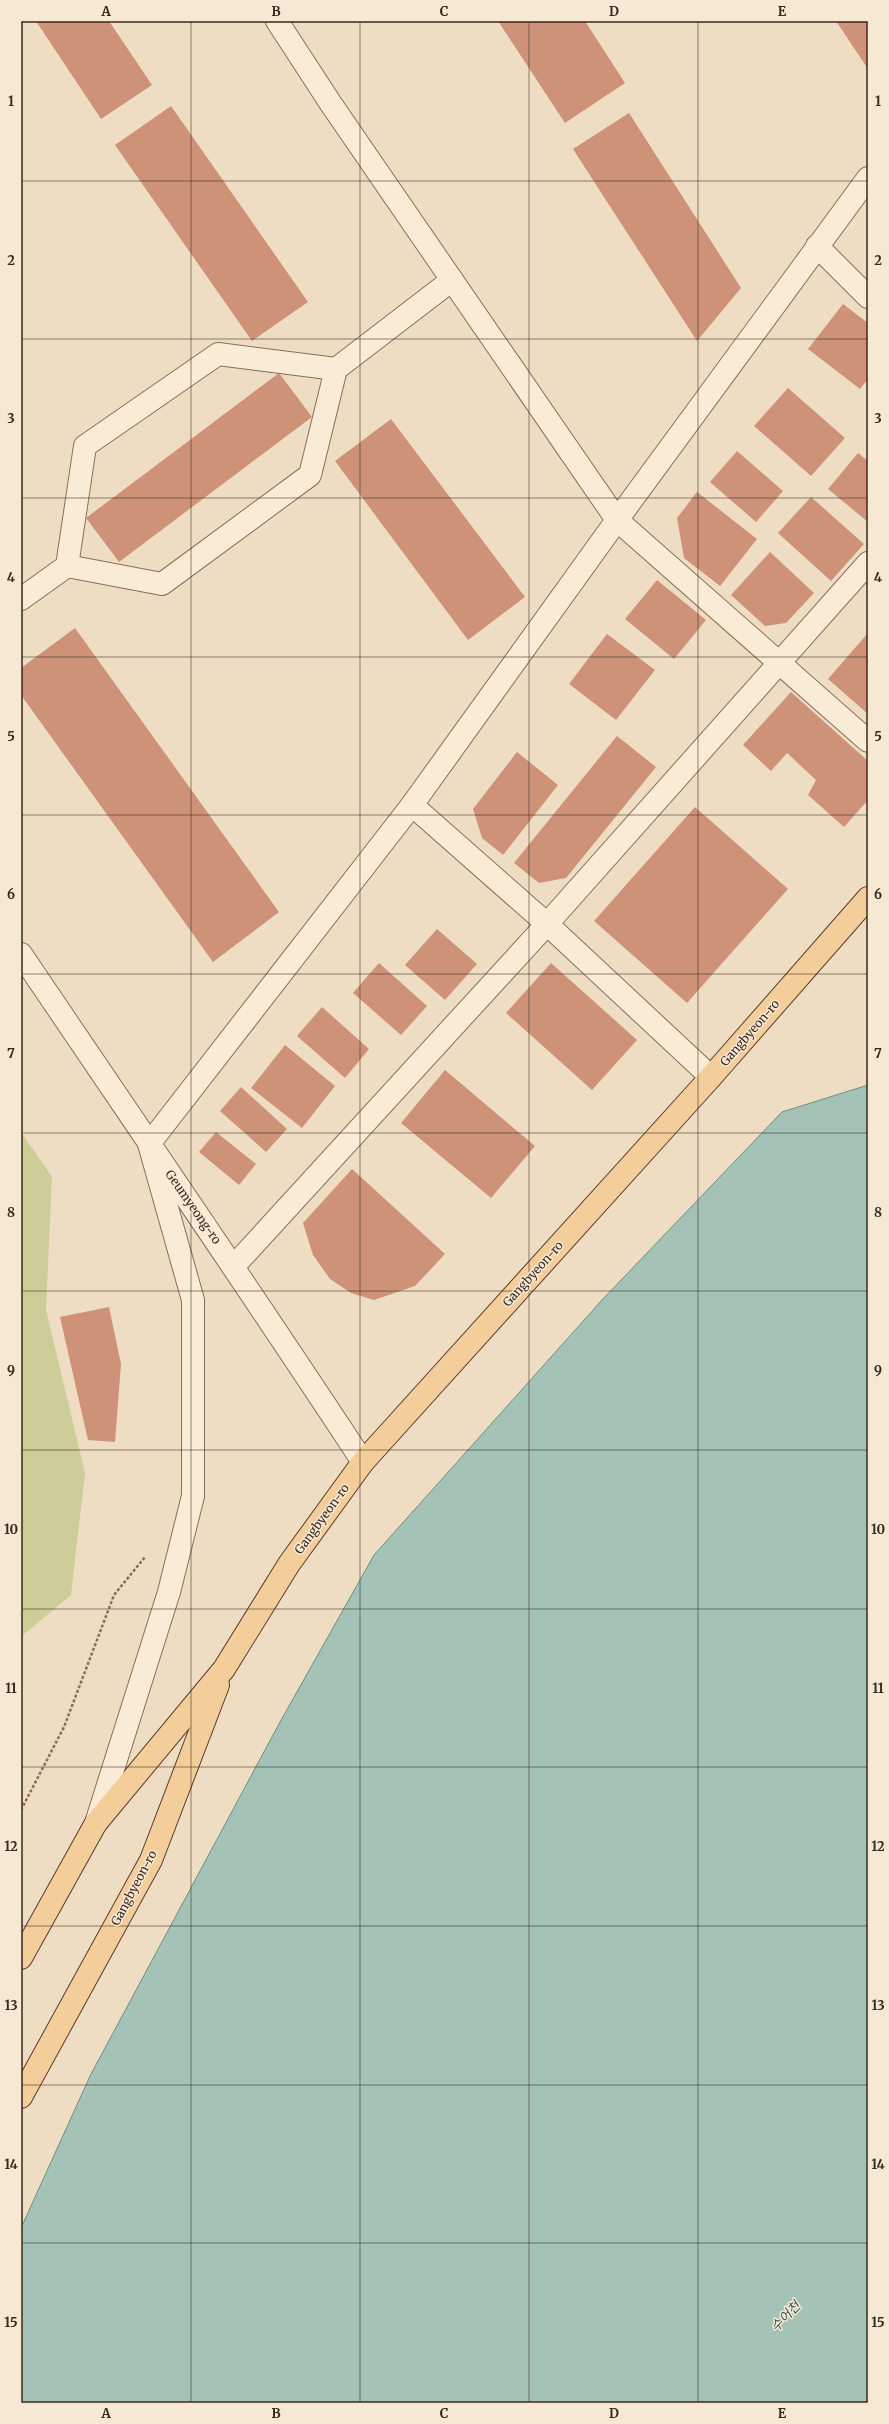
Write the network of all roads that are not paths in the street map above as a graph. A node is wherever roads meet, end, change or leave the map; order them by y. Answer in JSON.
{"nodes":[{"id":1,"x":278,"y":21,"type":"edge"},
{"id":2,"x":868,"y":178,"type":"edge"},
{"id":3,"x":817,"y":246,"type":"junction"},
{"id":4,"x":452,"y":280,"type":"junction"},
{"id":5,"x":868,"y":297,"type":"edge"},
{"id":6,"x":336,"y":369,"type":"junction"},
{"id":7,"x":617,"y":520,"type":"junction"},
{"id":8,"x":868,"y":563,"type":"edge"},
{"id":9,"x":67,"y":566,"type":"junction"},
{"id":10,"x":21,"y":600,"type":"edge"},
{"id":11,"x":779,"y":662,"type":"junction"},
{"id":12,"x":868,"y":741,"type":"edge"},
{"id":13,"x":412,"y":805,"type":"junction"},
{"id":14,"x":868,"y":898,"type":"edge"},
{"id":15,"x":547,"y":924,"type":"junction"},
{"id":16,"x":21,"y":954,"type":"edge"},
{"id":17,"x":711,"y":1077,"type":"junction"},
{"id":18,"x":149,"y":1144,"type":"junction"},
{"id":19,"x":234,"y":1266,"type":"junction"},
{"id":20,"x":363,"y":1462,"type":"junction"},
{"id":21,"x":224,"y":1669,"type":"junction"},
{"id":22,"x":96,"y":1823,"type":"junction"},
{"id":23,"x":21,"y":1958,"type":"edge"},
{"id":24,"x":21,"y":2097,"type":"edge"}],
"edges":[{"from":1,"to":4,"type":"street"},
{"from":2,"to":3,"type":"street"},
{"from":3,"to":5,"type":"street"},
{"from":3,"to":7,"type":"street"},
{"from":4,"to":6,"type":"street"},
{"from":4,"to":7,"type":"street"},
{"from":6,"to":9,"type":"street"},
{"from":6,"to":9,"type":"street"},
{"from":7,"to":11,"type":"street"},
{"from":7,"to":13,"type":"street"},
{"from":8,"to":11,"type":"street"},
{"from":9,"to":10,"type":"street"},
{"from":11,"to":12,"type":"street"},
{"from":11,"to":15,"type":"street"},
{"from":13,"to":15,"type":"street"},
{"from":13,"to":18,"type":"street"},
{"from":14,"to":17,"type":"main road","name":"Gangbyeon-ro"},
{"from":15,"to":17,"type":"street"},
{"from":15,"to":19,"type":"street"},
{"from":16,"to":18,"type":"street","name":"Geumyeong-ro"},
{"from":17,"to":20,"type":"main road","name":"Gangbyeon-ro"},
{"from":18,"to":19,"type":"street","name":"Geumyeong-ro"},
{"from":18,"to":22,"type":"street"},
{"from":19,"to":20,"type":"street","name":"Geumyeong-ro"},
{"from":20,"to":21,"type":"main road","name":"Gangbyeon-ro"},
{"from":21,"to":22,"type":"main road","name":"Gangbyeon-ro"},
{"from":21,"to":24,"type":"main road","name":"Gangbyeon-ro"},
{"from":22,"to":23,"type":"main road","name":"Gangbyeon-ro"}]}
